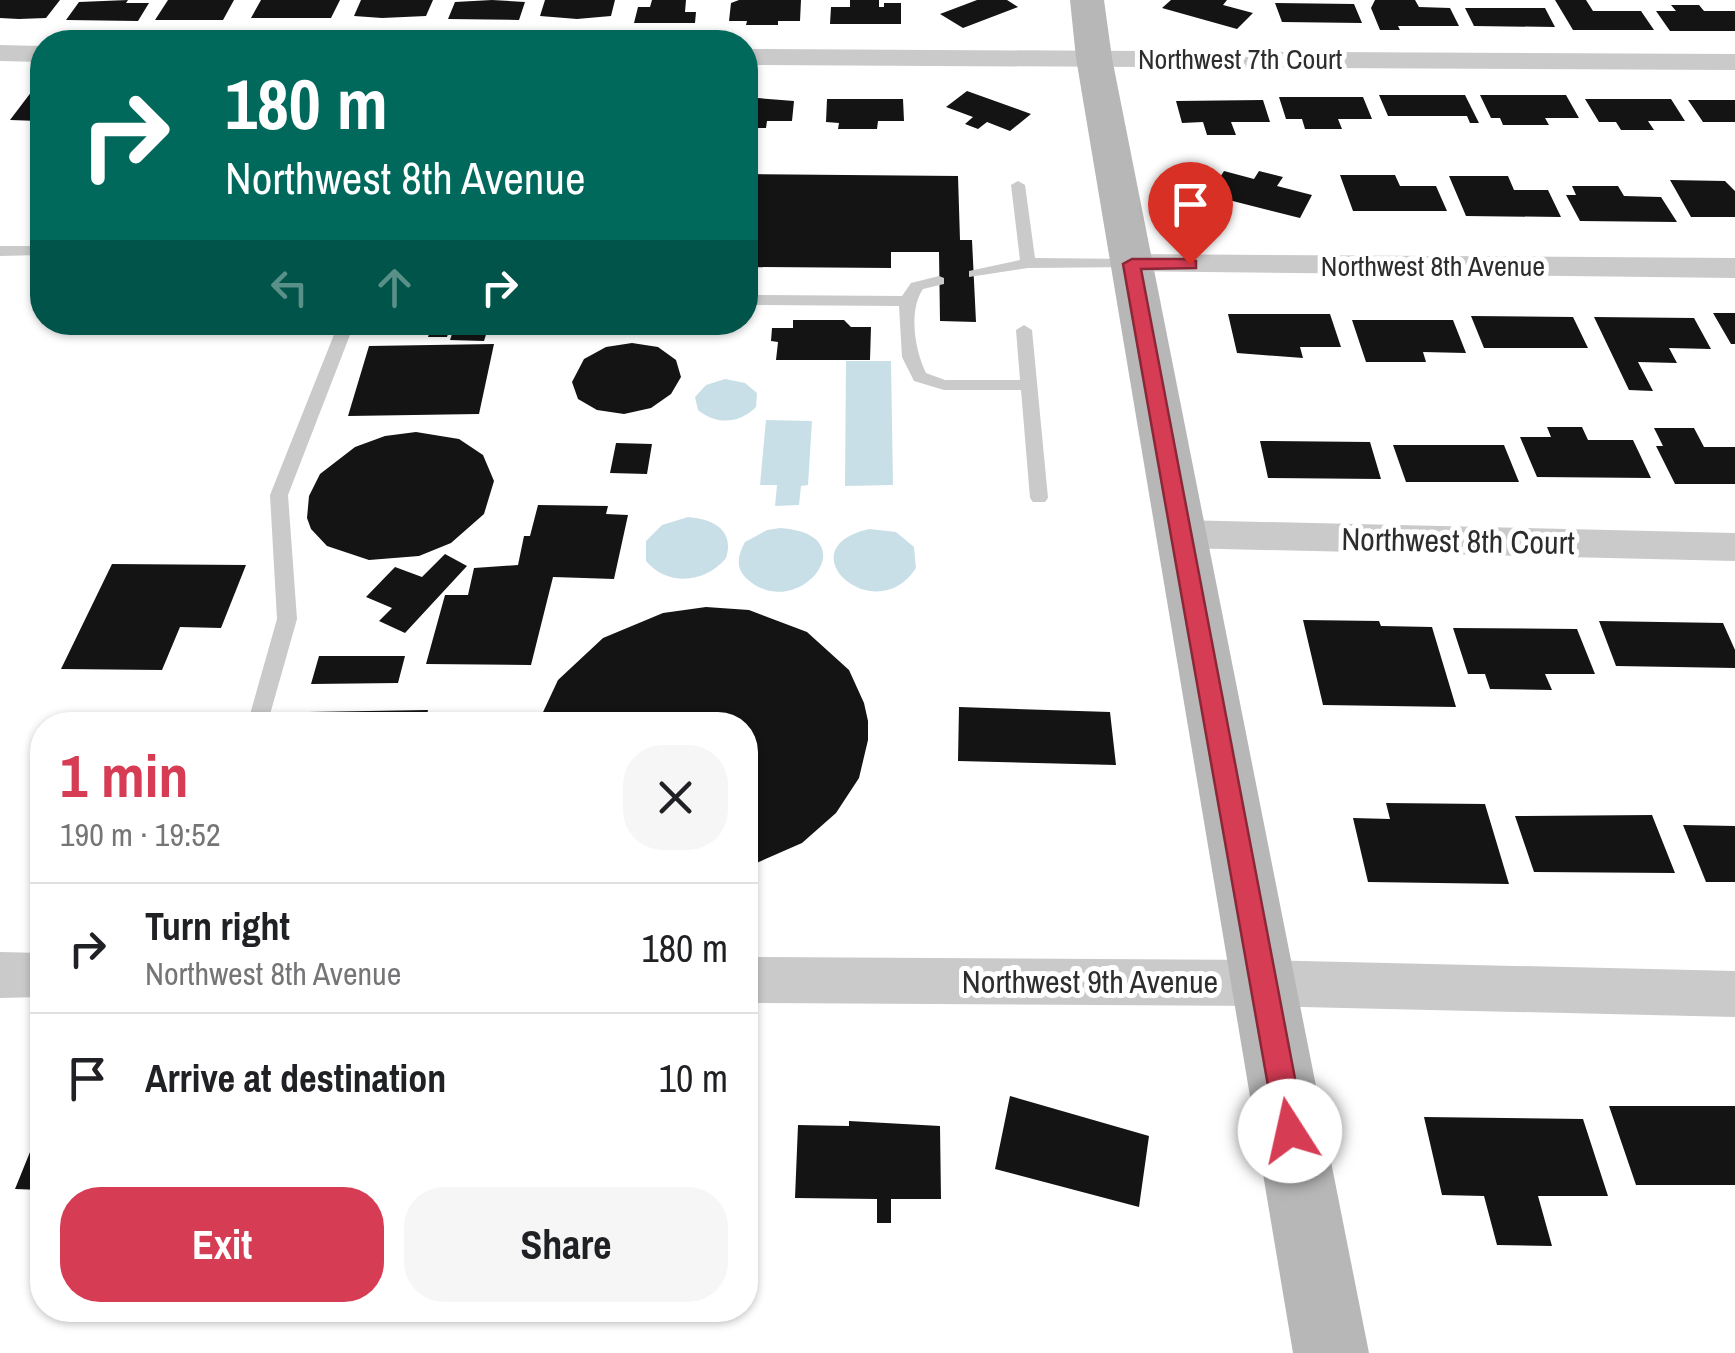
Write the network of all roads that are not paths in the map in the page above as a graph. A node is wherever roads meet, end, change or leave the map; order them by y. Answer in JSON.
{"nodes":[{"id":1,"x":1087,"y":0,"type":"edge"},
{"id":2,"x":0,"y":54,"type":"edge"},
{"id":3,"x":30,"y":54,"type":"edge"},
{"id":4,"x":758,"y":57,"type":"edge"},
{"id":5,"x":1094,"y":58,"type":"junction"},
{"id":6,"x":1735,"y":62,"type":"edge"},
{"id":7,"x":1018,"y":185,"type":"dead end"},
{"id":8,"x":0,"y":251,"type":"edge"},
{"id":9,"x":30,"y":251,"type":"edge"},
{"id":10,"x":1028,"y":263,"type":"junction"},
{"id":11,"x":1132,"y":264,"type":"junction"},
{"id":12,"x":1735,"y":268,"type":"edge"},
{"id":13,"x":974,"y":274,"type":"dead end"},
{"id":14,"x":939,"y":281,"type":"dead end"},
{"id":15,"x":758,"y":300,"type":"edge"},
{"id":16,"x":908,"y":301,"type":"junction"},
{"id":17,"x":1024,"y":330,"type":"dead end"},
{"id":18,"x":341,"y":335,"type":"edge"},
{"id":19,"x":1029,"y":385,"type":"junction"},
{"id":20,"x":1039,"y":498,"type":"dead end"},
{"id":21,"x":1181,"y":534,"type":"junction"},
{"id":22,"x":1735,"y":547,"type":"edge"},
{"id":23,"x":261,"y":712,"type":"edge"},
{"id":24,"x":0,"y":975,"type":"edge"},
{"id":25,"x":30,"y":975,"type":"edge"},
{"id":26,"x":758,"y":980,"type":"edge"},
{"id":27,"x":1263,"y":983,"type":"junction"},
{"id":28,"x":1735,"y":994,"type":"edge"},
{"id":29,"x":1331,"y":1353,"type":"edge"}],
"edges":[{"from":1,"to":5,"type":"street"},
{"from":2,"to":3,"type":"street"},
{"from":4,"to":5,"type":"street","name":"Northwest 7th Court"},
{"from":5,"to":6,"type":"street","name":"Northwest 7th Court"},
{"from":5,"to":11,"type":"street"},
{"from":7,"to":10,"type":"lane"},
{"from":8,"to":9,"type":"lane"},
{"from":10,"to":11,"type":"lane"},
{"from":10,"to":13,"type":"lane"},
{"from":11,"to":12,"type":"street","name":"Northwest 8th Avenue"},
{"from":11,"to":21,"type":"street"},
{"from":14,"to":16,"type":"lane"},
{"from":15,"to":16,"type":"lane"},
{"from":16,"to":19,"type":"lane"},
{"from":17,"to":19,"type":"lane"},
{"from":18,"to":23,"type":"lane"},
{"from":19,"to":20,"type":"lane"},
{"from":21,"to":22,"type":"street","name":"Northwest 8th Court"},
{"from":21,"to":27,"type":"street"},
{"from":24,"to":25,"type":"street"},
{"from":26,"to":27,"type":"street","name":"Northwest 9th Avenue"},
{"from":27,"to":28,"type":"street","name":"Northwest 9th Avenue"},
{"from":27,"to":29,"type":"street"}]}
